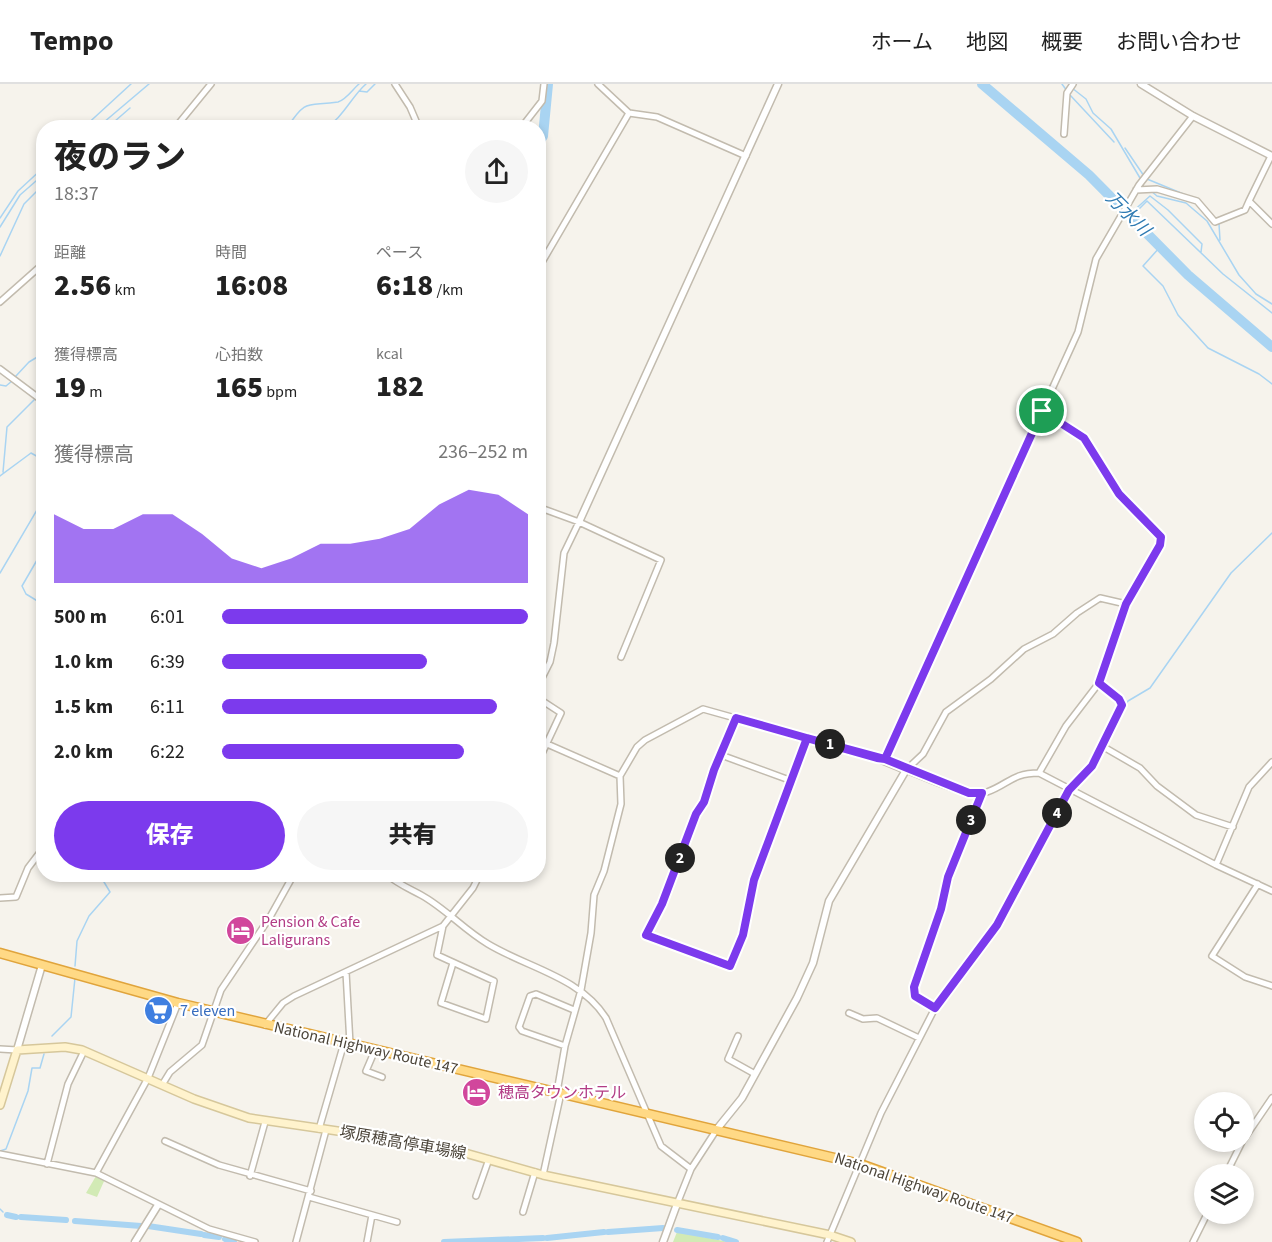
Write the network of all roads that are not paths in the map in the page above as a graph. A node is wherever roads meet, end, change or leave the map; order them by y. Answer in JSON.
{"nodes":[{"id":1,"x":212,"y":84,"type":"edge"},
{"id":2,"x":395,"y":84,"type":"edge"},
{"id":3,"x":544,"y":84,"type":"edge"},
{"id":4,"x":598,"y":84,"type":"edge"},
{"id":5,"x":778,"y":84,"type":"edge"},
{"id":6,"x":1141,"y":84,"type":"edge"},
{"id":7,"x":1072,"y":85,"type":"edge"},
{"id":8,"x":629,"y":113,"type":"junction"},
{"id":9,"x":1193,"y":116,"type":"junction"},
{"id":10,"x":182,"y":120,"type":"edge"},
{"id":11,"x":416,"y":120,"type":"edge"},
{"id":12,"x":527,"y":120,"type":"edge"},
{"id":13,"x":1064,"y":134,"type":"dead end"},
{"id":14,"x":746,"y":156,"type":"junction"},
{"id":15,"x":1272,"y":156,"type":"edge"},
{"id":16,"x":1137,"y":187,"type":"junction"},
{"id":17,"x":1249,"y":201,"type":"junction"},
{"id":18,"x":1272,"y":224,"type":"edge"},
{"id":19,"x":546,"y":255,"type":"edge"},
{"id":20,"x":36,"y":270,"type":"edge"},
{"id":21,"x":0,"y":302,"type":"edge"},
{"id":22,"x":0,"y":369,"type":"edge"},
{"id":23,"x":36,"y":396,"type":"edge"},
{"id":24,"x":1042,"y":411,"type":"junction"},
{"id":25,"x":546,"y":510,"type":"edge"},
{"id":26,"x":579,"y":522,"type":"junction"},
{"id":27,"x":1126,"y":604,"type":"junction"},
{"id":28,"x":621,"y":657,"type":"dead end"},
{"id":29,"x":546,"y":670,"type":"edge"},
{"id":30,"x":1099,"y":683,"type":"junction"},
{"id":31,"x":546,"y":703,"type":"edge"},
{"id":32,"x":736,"y":718,"type":"junction"},
{"id":33,"x":807,"y":738,"type":"junction"},
{"id":34,"x":548,"y":745,"type":"junction"},
{"id":35,"x":1102,"y":746,"type":"junction"},
{"id":36,"x":546,"y":748,"type":"edge"},
{"id":37,"x":721,"y":755,"type":"junction"},
{"id":38,"x":881,"y":759,"type":"junction"},
{"id":39,"x":1272,"y":762,"type":"edge"},
{"id":40,"x":906,"y":770,"type":"junction"},
{"id":41,"x":1039,"y":773,"type":"junction"},
{"id":42,"x":621,"y":776,"type":"junction"},
{"id":43,"x":792,"y":781,"type":"junction"},
{"id":44,"x":1069,"y":790,"type":"junction"},
{"id":45,"x":982,"y":793,"type":"junction"},
{"id":46,"x":1233,"y":826,"type":"junction"},
{"id":47,"x":36,"y":858,"type":"edge"},
{"id":48,"x":1216,"y":865,"type":"junction"},
{"id":49,"x":290,"y":882,"type":"edge"},
{"id":50,"x":396,"y":882,"type":"edge"},
{"id":51,"x":476,"y":882,"type":"edge"},
{"id":52,"x":1258,"y":884,"type":"junction"},
{"id":53,"x":1272,"y":891,"type":"edge"},
{"id":54,"x":0,"y":898,"type":"edge"},
{"id":55,"x":449,"y":917,"type":"junction"},
{"id":56,"x":443,"y":926,"type":"junction"},
{"id":57,"x":0,"y":953,"type":"edge"},
{"id":58,"x":453,"y":963,"type":"junction"},
{"id":59,"x":42,"y":964,"type":"junction"},
{"id":60,"x":730,"y":966,"type":"joint"},
{"id":61,"x":346,"y":972,"type":"junction"},
{"id":62,"x":1272,"y":986,"type":"edge"},
{"id":63,"x":581,"y":990,"type":"junction"},
{"id":64,"x":178,"y":1003,"type":"junction"},
{"id":65,"x":935,"y":1008,"type":"junction"},
{"id":66,"x":574,"y":1010,"type":"junction"},
{"id":67,"x":215,"y":1012,"type":"junction"},
{"id":68,"x":849,"y":1013,"type":"dead end"},
{"id":69,"x":265,"y":1025,"type":"junction"},
{"id":70,"x":738,"y":1036,"type":"dead end"},
{"id":71,"x":920,"y":1038,"type":"junction"},
{"id":72,"x":347,"y":1043,"type":"junction"},
{"id":73,"x":565,"y":1046,"type":"junction"},
{"id":74,"x":0,"y":1049,"type":"edge"},
{"id":75,"x":17,"y":1050,"type":"junction"},
{"id":76,"x":375,"y":1050,"type":"junction"},
{"id":77,"x":84,"y":1051,"type":"junction"},
{"id":78,"x":755,"y":1074,"type":"junction"},
{"id":79,"x":382,"y":1077,"type":"dead end"},
{"id":80,"x":148,"y":1078,"type":"junction"},
{"id":81,"x":162,"y":1085,"type":"junction"},
{"id":82,"x":559,"y":1092,"type":"junction"},
{"id":83,"x":1272,"y":1098,"type":"edge"},
{"id":84,"x":0,"y":1105,"type":"edge"},
{"id":85,"x":649,"y":1114,"type":"junction"},
{"id":86,"x":265,"y":1122,"type":"junction"},
{"id":87,"x":1254,"y":1124,"type":"edge"},
{"id":88,"x":323,"y":1129,"type":"junction"},
{"id":89,"x":717,"y":1130,"type":"junction"},
{"id":90,"x":165,"y":1141,"type":"dead end"},
{"id":91,"x":0,"y":1154,"type":"edge"},
{"id":92,"x":489,"y":1159,"type":"junction"},
{"id":93,"x":47,"y":1164,"type":"junction"},
{"id":94,"x":860,"y":1164,"type":"junction"},
{"id":95,"x":691,"y":1169,"type":"junction"},
{"id":96,"x":96,"y":1173,"type":"junction"},
{"id":97,"x":539,"y":1174,"type":"junction"},
{"id":98,"x":250,"y":1176,"type":"junction"},
{"id":99,"x":310,"y":1194,"type":"junction"},
{"id":100,"x":476,"y":1196,"type":"dead end"},
{"id":101,"x":677,"y":1204,"type":"junction"},
{"id":102,"x":158,"y":1205,"type":"junction"},
{"id":103,"x":523,"y":1212,"type":"dead end"},
{"id":104,"x":372,"y":1215,"type":"junction"},
{"id":105,"x":397,"y":1222,"type":"dead end"},
{"id":106,"x":1202,"y":1224,"type":"edge"},
{"id":107,"x":828,"y":1238,"type":"edge"},
{"id":108,"x":135,"y":1242,"type":"edge"},
{"id":109,"x":255,"y":1242,"type":"edge"},
{"id":110,"x":296,"y":1242,"type":"edge"},
{"id":111,"x":367,"y":1242,"type":"edge"},
{"id":112,"x":663,"y":1242,"type":"edge"},
{"id":113,"x":851,"y":1242,"type":"edge"},
{"id":114,"x":1077,"y":1242,"type":"edge"},
{"id":115,"x":1193,"y":1242,"type":"edge"}],
"edges":[{"from":1,"to":10,"type":"street"},
{"from":2,"to":11,"type":"street"},
{"from":3,"to":12,"type":"street"},
{"from":4,"to":8,"type":"street"},
{"from":5,"to":14,"type":"street"},
{"from":6,"to":9,"type":"street"},
{"from":7,"to":13,"type":"street"},
{"from":8,"to":14,"type":"street"},
{"from":8,"to":19,"type":"street"},
{"from":9,"to":15,"type":"street"},
{"from":9,"to":16,"type":"street"},
{"from":14,"to":26,"type":"street"},
{"from":15,"to":17,"type":"street"},
{"from":16,"to":17,"type":"street"},
{"from":16,"to":24,"type":"street"},
{"from":17,"to":18,"type":"street"},
{"from":20,"to":21,"type":"street"},
{"from":22,"to":23,"type":"street"},
{"from":24,"to":27,"type":"street"},
{"from":24,"to":38,"type":"street"},
{"from":25,"to":26,"type":"street"},
{"from":26,"to":28,"type":"street"},
{"from":26,"to":29,"type":"street"},
{"from":27,"to":30,"type":"street"},
{"from":27,"to":40,"type":"street"},
{"from":30,"to":35,"type":"street"},
{"from":30,"to":41,"type":"street"},
{"from":31,"to":34,"type":"street"},
{"from":32,"to":33,"type":"street"},
{"from":32,"to":37,"type":"street"},
{"from":32,"to":42,"type":"street"},
{"from":33,"to":38,"type":"street"},
{"from":33,"to":43,"type":"street"},
{"from":34,"to":36,"type":"street"},
{"from":34,"to":42,"type":"street"},
{"from":35,"to":44,"type":"street"},
{"from":35,"to":46,"type":"street"},
{"from":37,"to":43,"type":"street"},
{"from":37,"to":60,"type":"street"},
{"from":38,"to":40,"type":"street"},
{"from":39,"to":46,"type":"street"},
{"from":40,"to":45,"type":"street"},
{"from":40,"to":78,"type":"street"},
{"from":41,"to":44,"type":"street"},
{"from":41,"to":45,"type":"street"},
{"from":42,"to":63,"type":"street"},
{"from":43,"to":60,"type":"street"},
{"from":44,"to":48,"type":"street"},
{"from":44,"to":65,"type":"street"},
{"from":45,"to":65,"type":"street"},
{"from":46,"to":48,"type":"street"},
{"from":47,"to":54,"type":"street"},
{"from":48,"to":52,"type":"street"},
{"from":49,"to":67,"type":"street"},
{"from":50,"to":55,"type":"street"},
{"from":51,"to":55,"type":"street"},
{"from":52,"to":53,"type":"street"},
{"from":52,"to":62,"type":"street"},
{"from":55,"to":56,"type":"street"},
{"from":55,"to":63,"type":"street"},
{"from":56,"to":58,"type":"street"},
{"from":56,"to":61,"type":"street"},
{"from":57,"to":59,"type":"highway","name":"National Highway Route 147"},
{"from":58,"to":58,"type":"street"},
{"from":59,"to":64,"type":"highway","name":"National Highway Route 147"},
{"from":59,"to":75,"type":"street"},
{"from":61,"to":69,"type":"street"},
{"from":61,"to":72,"type":"street"},
{"from":63,"to":66,"type":"street"},
{"from":63,"to":85,"type":"street"},
{"from":64,"to":67,"type":"highway","name":"National Highway Route 147"},
{"from":64,"to":80,"type":"street"},
{"from":65,"to":71,"type":"street"},
{"from":66,"to":73,"type":"street"},
{"from":66,"to":73,"type":"street"},
{"from":67,"to":69,"type":"highway","name":"National Highway Route 147"},
{"from":67,"to":81,"type":"street"},
{"from":68,"to":71,"type":"street"},
{"from":69,"to":72,"type":"highway","name":"National Highway Route 147"},
{"from":70,"to":78,"type":"street"},
{"from":71,"to":94,"type":"street"},
{"from":72,"to":76,"type":"highway","name":"National Highway Route 147"},
{"from":72,"to":88,"type":"street"},
{"from":73,"to":82,"type":"street"},
{"from":74,"to":75,"type":"street"},
{"from":75,"to":77,"type":"main road","name":"塚原穂高停車場線"},
{"from":75,"to":84,"type":"main road"},
{"from":76,"to":79,"type":"street"},
{"from":76,"to":82,"type":"highway","name":"National Highway Route 147"},
{"from":77,"to":80,"type":"main road","name":"塚原穂高停車場線"},
{"from":77,"to":93,"type":"street"},
{"from":78,"to":89,"type":"street"},
{"from":80,"to":81,"type":"main road","name":"塚原穂高停車場線"},
{"from":80,"to":96,"type":"street"},
{"from":81,"to":86,"type":"main road","name":"塚原穂高停車場線"},
{"from":82,"to":85,"type":"highway","name":"National Highway Route 147"},
{"from":82,"to":97,"type":"street"},
{"from":83,"to":87,"type":"street"},
{"from":85,"to":89,"type":"highway","name":"National Highway Route 147"},
{"from":85,"to":95,"type":"street"},
{"from":86,"to":88,"type":"main road","name":"塚原穂高停車場線"},
{"from":86,"to":98,"type":"street"},
{"from":88,"to":92,"type":"main road","name":"塚原穂高停車場線"},
{"from":88,"to":99,"type":"street"},
{"from":89,"to":94,"type":"highway","name":"National Highway Route 147"},
{"from":89,"to":95,"type":"street"},
{"from":90,"to":98,"type":"street"},
{"from":91,"to":93,"type":"street"},
{"from":92,"to":97,"type":"main road","name":"塚原穂高停車場線"},
{"from":92,"to":100,"type":"street"},
{"from":93,"to":96,"type":"street"},
{"from":94,"to":107,"type":"street"},
{"from":94,"to":114,"type":"highway","name":"National Highway Route 147"},
{"from":95,"to":101,"type":"street"},
{"from":96,"to":102,"type":"street"},
{"from":97,"to":101,"type":"main road","name":"塚原穂高停車場線"},
{"from":97,"to":103,"type":"street"},
{"from":98,"to":99,"type":"street"},
{"from":99,"to":104,"type":"street"},
{"from":99,"to":110,"type":"street"},
{"from":101,"to":107,"type":"main road","name":"塚原穂高停車場線"},
{"from":101,"to":112,"type":"street"},
{"from":102,"to":108,"type":"street"},
{"from":102,"to":109,"type":"street"},
{"from":104,"to":105,"type":"street"},
{"from":104,"to":111,"type":"street"},
{"from":106,"to":115,"type":"street"},
{"from":107,"to":113,"type":"main road","name":"塚原穂高停車場線"}]}
